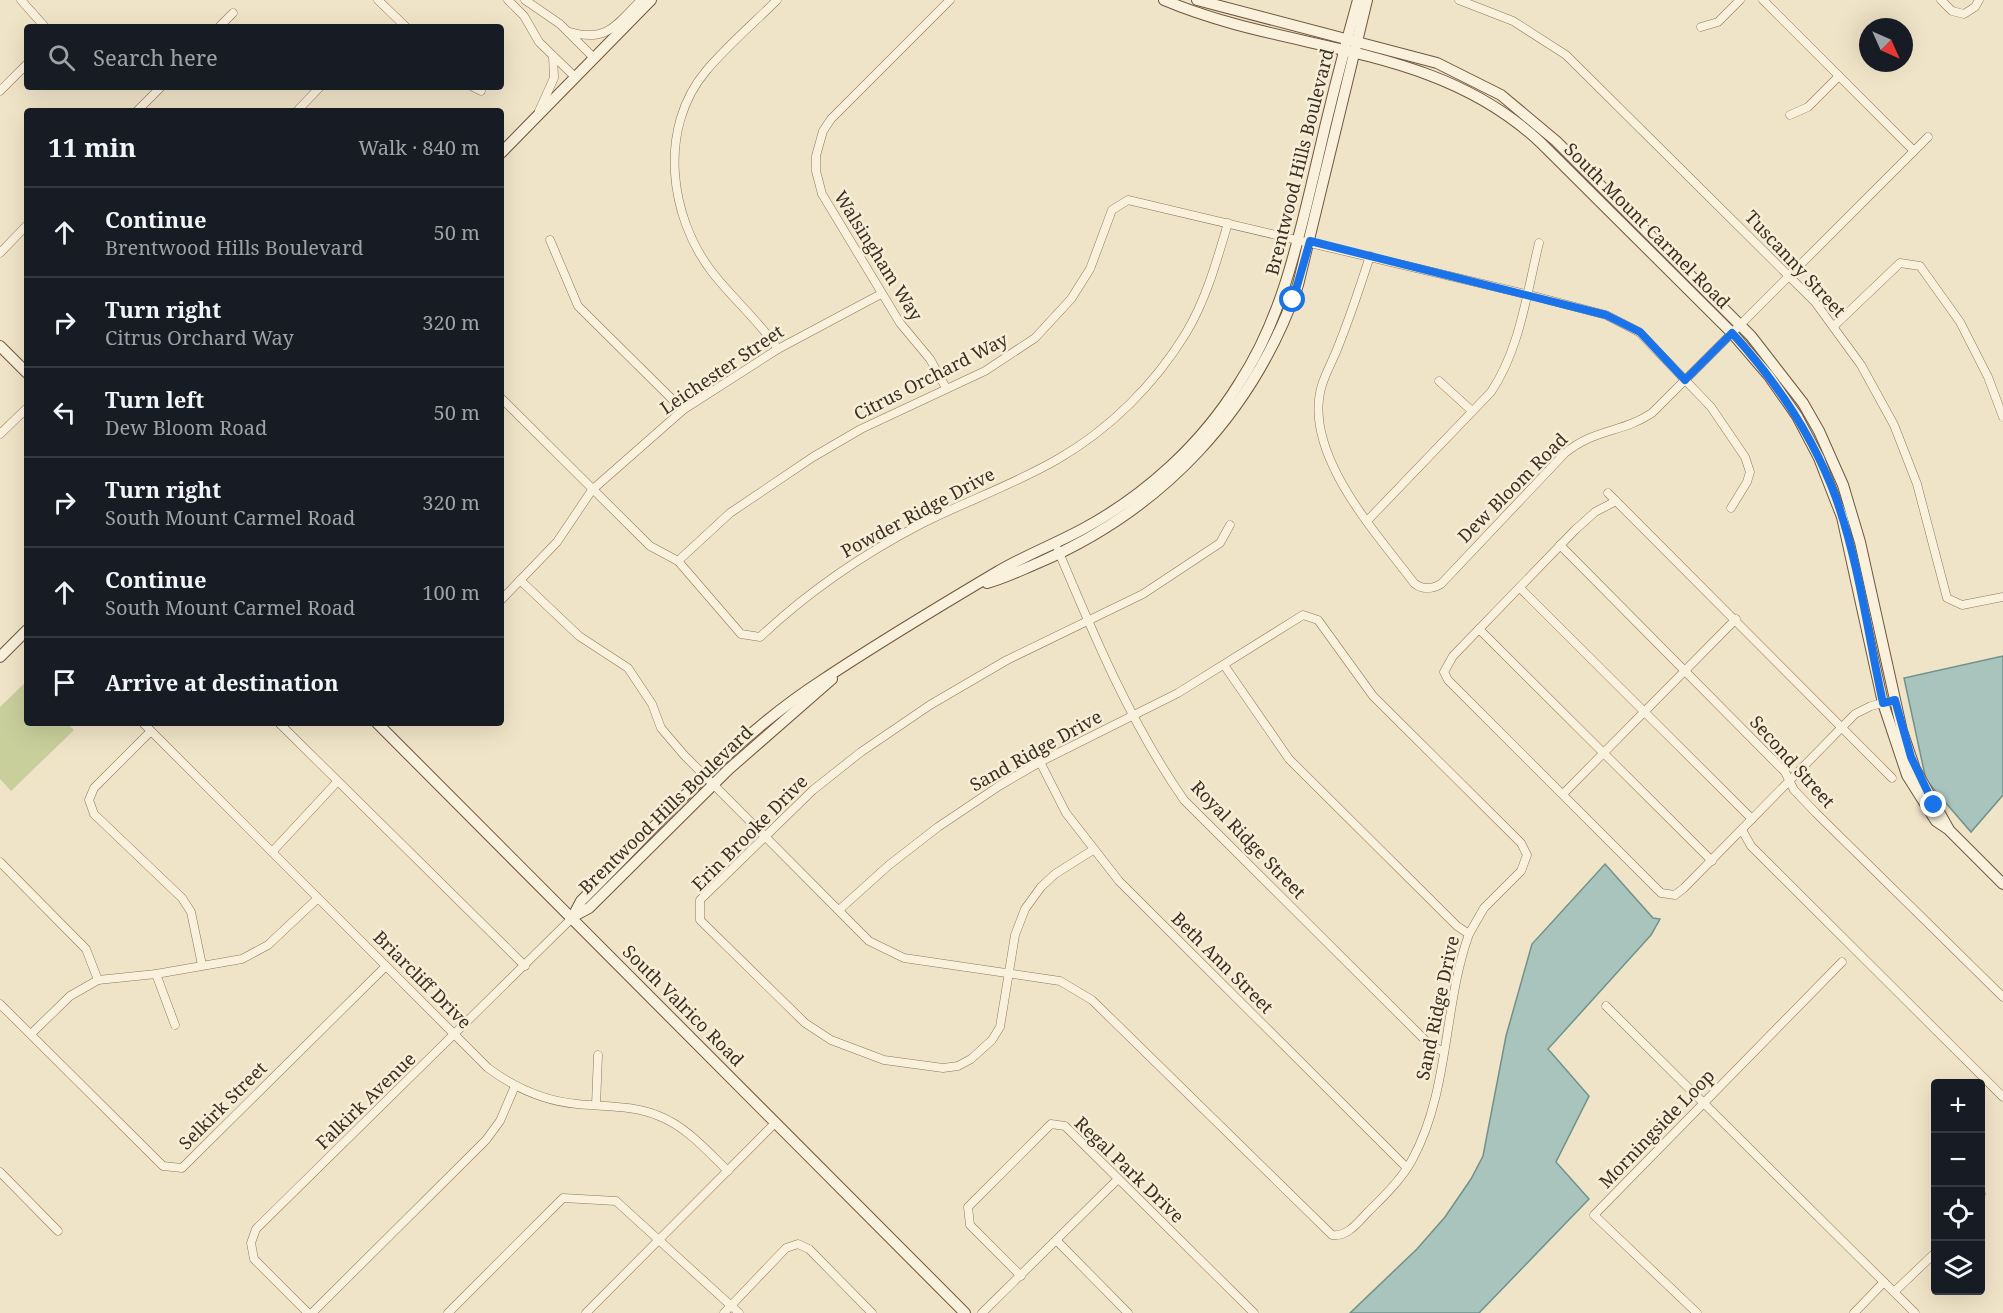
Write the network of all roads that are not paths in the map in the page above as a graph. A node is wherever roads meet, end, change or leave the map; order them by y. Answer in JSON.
{"nodes":[{"id":1,"x":21,"y":0,"type":"edge"},
{"id":2,"x":379,"y":0,"type":"edge"},
{"id":3,"x":508,"y":0,"type":"edge"},
{"id":4,"x":525,"y":0,"type":"edge"},
{"id":5,"x":641,"y":0,"type":"edge"},
{"id":6,"x":651,"y":0,"type":"edge"},
{"id":7,"x":777,"y":0,"type":"edge"},
{"id":8,"x":950,"y":0,"type":"edge"},
{"id":9,"x":1164,"y":0,"type":"edge"},
{"id":10,"x":1197,"y":0,"type":"edge"},
{"id":11,"x":1358,"y":0,"type":"edge"},
{"id":12,"x":1367,"y":0,"type":"edge"},
{"id":13,"x":1459,"y":0,"type":"edge"},
{"id":14,"x":1740,"y":0,"type":"edge"},
{"id":15,"x":1763,"y":0,"type":"edge"},
{"id":16,"x":1941,"y":0,"type":"edge"},
{"id":17,"x":1979,"y":0,"type":"edge"},
{"id":18,"x":232,"y":13,"type":"dead end"},
{"id":19,"x":42,"y":24,"type":"edge"},
{"id":20,"x":222,"y":24,"type":"edge"},
{"id":21,"x":403,"y":24,"type":"edge"},
{"id":22,"x":1701,"y":27,"type":"dead end"},
{"id":23,"x":566,"y":31,"type":"junction"},
{"id":24,"x":1351,"y":46,"type":"junction"},
{"id":25,"x":553,"y":56,"type":"junction"},
{"id":26,"x":594,"y":58,"type":"junction"},
{"id":27,"x":24,"y":67,"type":"edge"},
{"id":28,"x":1839,"y":75,"type":"junction"},
{"id":29,"x":575,"y":77,"type":"junction"},
{"id":30,"x":158,"y":90,"type":"edge"},
{"id":31,"x":317,"y":90,"type":"edge"},
{"id":32,"x":0,"y":91,"type":"edge"},
{"id":33,"x":140,"y":108,"type":"edge"},
{"id":34,"x":300,"y":108,"type":"edge"},
{"id":35,"x":1790,"y":115,"type":"dead end"},
{"id":36,"x":536,"y":117,"type":"junction"},
{"id":37,"x":1928,"y":137,"type":"dead end"},
{"id":38,"x":1320,"y":146,"type":"junction"},
{"id":39,"x":1332,"y":148,"type":"junction"},
{"id":40,"x":504,"y":150,"type":"edge"},
{"id":41,"x":1914,"y":151,"type":"junction"},
{"id":42,"x":1228,"y":223,"type":"junction"},
{"id":43,"x":24,"y":228,"type":"edge"},
{"id":44,"x":550,"y":240,"type":"dead end"},
{"id":45,"x":1305,"y":240,"type":"junction"},
{"id":46,"x":1539,"y":243,"type":"dead end"},
{"id":47,"x":0,"y":253,"type":"edge"},
{"id":48,"x":1371,"y":256,"type":"junction"},
{"id":49,"x":1790,"y":276,"type":"junction"},
{"id":50,"x":881,"y":294,"type":"junction"},
{"id":51,"x":1526,"y":294,"type":"junction"},
{"id":52,"x":1834,"y":326,"type":"junction"},
{"id":53,"x":1736,"y":329,"type":"junction"},
{"id":54,"x":0,"y":346,"type":"edge"},
{"id":55,"x":778,"y":349,"type":"junction"},
{"id":56,"x":24,"y":370,"type":"edge"},
{"id":57,"x":1685,"y":380,"type":"junction"},
{"id":58,"x":1439,"y":381,"type":"dead end"},
{"id":59,"x":946,"y":388,"type":"junction"},
{"id":60,"x":504,"y":401,"type":"edge"},
{"id":61,"x":682,"y":410,"type":"junction"},
{"id":62,"x":24,"y":411,"type":"edge"},
{"id":63,"x":1472,"y":411,"type":"junction"},
{"id":64,"x":2003,"y":417,"type":"edge"},
{"id":65,"x":0,"y":434,"type":"edge"},
{"id":66,"x":592,"y":490,"type":"junction"},
{"id":67,"x":1608,"y":493,"type":"dead end"},
{"id":68,"x":1616,"y":501,"type":"junction"},
{"id":69,"x":1731,"y":508,"type":"dead end"},
{"id":70,"x":1368,"y":521,"type":"junction"},
{"id":71,"x":1230,"y":525,"type":"dead end"},
{"id":72,"x":1560,"y":546,"type":"junction"},
{"id":73,"x":1057,"y":548,"type":"junction"},
{"id":74,"x":678,"y":561,"type":"junction"},
{"id":75,"x":520,"y":580,"type":"junction"},
{"id":76,"x":1520,"y":588,"type":"junction"},
{"id":77,"x":504,"y":597,"type":"edge"},
{"id":78,"x":2003,"y":597,"type":"edge"},
{"id":79,"x":1736,"y":620,"type":"junction"},
{"id":80,"x":1089,"y":622,"type":"junction"},
{"id":81,"x":1479,"y":629,"type":"junction"},
{"id":82,"x":24,"y":633,"type":"edge"},
{"id":83,"x":0,"y":657,"type":"edge"},
{"id":84,"x":1224,"y":665,"type":"junction"},
{"id":85,"x":1685,"y":670,"type":"junction"},
{"id":86,"x":1895,"y":700,"type":"junction"},
{"id":87,"x":1883,"y":703,"type":"junction"},
{"id":88,"x":1644,"y":711,"type":"junction"},
{"id":89,"x":1134,"y":716,"type":"junction"},
{"id":90,"x":146,"y":726,"type":"edge"},
{"id":91,"x":282,"y":726,"type":"edge"},
{"id":92,"x":380,"y":726,"type":"edge"},
{"id":93,"x":1842,"y":726,"type":"junction"},
{"id":94,"x":151,"y":731,"type":"junction"},
{"id":95,"x":1603,"y":753,"type":"junction"},
{"id":96,"x":1040,"y":762,"type":"junction"},
{"id":97,"x":1892,"y":778,"type":"dead end"},
{"id":98,"x":710,"y":780,"type":"junction"},
{"id":99,"x":1790,"y":780,"type":"junction"},
{"id":100,"x":337,"y":782,"type":"junction"},
{"id":101,"x":1563,"y":794,"type":"junction"},
{"id":102,"x":1752,"y":819,"type":"junction"},
{"id":103,"x":1948,"y":829,"type":"junction"},
{"id":104,"x":1742,"y":830,"type":"junction"},
{"id":105,"x":765,"y":837,"type":"junction"},
{"id":106,"x":1093,"y":850,"type":"junction"},
{"id":107,"x":272,"y":852,"type":"junction"},
{"id":108,"x":1712,"y":861,"type":"junction"},
{"id":109,"x":0,"y":862,"type":"edge"},
{"id":110,"x":2003,"y":884,"type":"edge"},
{"id":111,"x":318,"y":898,"type":"junction"},
{"id":112,"x":839,"y":910,"type":"junction"},
{"id":113,"x":572,"y":918,"type":"junction"},
{"id":114,"x":1469,"y":934,"type":"junction"},
{"id":115,"x":1842,"y":962,"type":"dead end"},
{"id":116,"x":202,"y":965,"type":"junction"},
{"id":117,"x":386,"y":966,"type":"junction"},
{"id":118,"x":525,"y":966,"type":"junction"},
{"id":119,"x":1009,"y":973,"type":"junction"},
{"id":120,"x":156,"y":974,"type":"junction"},
{"id":121,"x":98,"y":980,"type":"junction"},
{"id":122,"x":2003,"y":997,"type":"edge"},
{"id":123,"x":0,"y":1004,"type":"edge"},
{"id":124,"x":1606,"y":1006,"type":"dead end"},
{"id":125,"x":176,"y":1025,"type":"dead end"},
{"id":126,"x":32,"y":1034,"type":"junction"},
{"id":127,"x":455,"y":1034,"type":"junction"},
{"id":128,"x":1443,"y":1052,"type":"junction"},
{"id":129,"x":598,"y":1055,"type":"dead end"},
{"id":130,"x":515,"y":1086,"type":"junction"},
{"id":131,"x":2003,"y":1097,"type":"edge"},
{"id":132,"x":1703,"y":1103,"type":"junction"},
{"id":133,"x":596,"y":1105,"type":"junction"},
{"id":134,"x":776,"y":1122,"type":"junction"},
{"id":135,"x":1407,"y":1168,"type":"junction"},
{"id":136,"x":728,"y":1171,"type":"junction"},
{"id":137,"x":0,"y":1172,"type":"edge"},
{"id":138,"x":1118,"y":1179,"type":"junction"},
{"id":139,"x":58,"y":1231,"type":"dead end"},
{"id":140,"x":660,"y":1240,"type":"junction"},
{"id":141,"x":1057,"y":1241,"type":"junction"},
{"id":142,"x":1931,"y":1256,"type":"edge"},
{"id":143,"x":1020,"y":1276,"type":"junction"},
{"id":144,"x":1884,"y":1282,"type":"junction"},
{"id":145,"x":1894,"y":1292,"type":"junction"},
{"id":146,"x":732,"y":1305,"type":"junction"},
{"id":147,"x":310,"y":1313,"type":"edge"},
{"id":148,"x":448,"y":1313,"type":"edge"},
{"id":149,"x":586,"y":1313,"type":"edge"},
{"id":150,"x":724,"y":1313,"type":"edge"},
{"id":151,"x":739,"y":1313,"type":"edge"},
{"id":152,"x":872,"y":1313,"type":"edge"},
{"id":153,"x":965,"y":1313,"type":"edge"},
{"id":154,"x":982,"y":1313,"type":"edge"},
{"id":155,"x":1128,"y":1313,"type":"edge"},
{"id":156,"x":1254,"y":1313,"type":"edge"},
{"id":157,"x":1697,"y":1313,"type":"edge"},
{"id":158,"x":1854,"y":1313,"type":"edge"},
{"id":159,"x":1915,"y":1313,"type":"edge"}],
"edges":[{"from":1,"to":19,"type":"street"},
{"from":2,"to":21,"type":"street"},
{"from":3,"to":25,"type":"street"},
{"from":4,"to":23,"type":"street"},
{"from":5,"to":23,"type":"street"},
{"from":6,"to":26,"type":"street"},
{"from":7,"to":55,"type":"street"},
{"from":8,"to":50,"type":"street","name":"Walsingham Way"},
{"from":9,"to":24,"type":"street","name":"South Mount Carmel Road"},
{"from":10,"to":24,"type":"street","name":"South Mount Carmel Road"},
{"from":11,"to":24,"type":"street","name":"Brentwood Hills Boulevard"},
{"from":12,"to":24,"type":"street","name":"Brentwood Hills Boulevard"},
{"from":13,"to":49,"type":"street","name":"Tuscanny Street"},
{"from":14,"to":22,"type":"street"},
{"from":15,"to":28,"type":"street"},
{"from":16,"to":17,"type":"street"},
{"from":18,"to":20,"type":"street"},
{"from":23,"to":26,"type":"street"},
{"from":24,"to":38,"type":"street","name":"Brentwood Hills Boulevard"},
{"from":24,"to":39,"type":"street","name":"Brentwood Hills Boulevard"},
{"from":24,"to":53,"type":"street","name":"South Mount Carmel Road"},
{"from":25,"to":29,"type":"street"},
{"from":25,"to":36,"type":"street"},
{"from":26,"to":29,"type":"street"},
{"from":27,"to":32,"type":"street"},
{"from":28,"to":35,"type":"street"},
{"from":28,"to":41,"type":"street"},
{"from":29,"to":36,"type":"street"},
{"from":30,"to":33,"type":"street"},
{"from":31,"to":34,"type":"street"},
{"from":36,"to":40,"type":"street"},
{"from":37,"to":41,"type":"street","name":"Dew Bloom Road"},
{"from":38,"to":39,"type":"street"},
{"from":38,"to":45,"type":"street","name":"Brentwood Hills Boulevard"},
{"from":39,"to":45,"type":"street","name":"Brentwood Hills Boulevard"},
{"from":41,"to":49,"type":"street","name":"Dew Bloom Road"},
{"from":42,"to":45,"type":"street","name":"Citrus Orchard Way"},
{"from":42,"to":59,"type":"street","name":"Citrus Orchard Way"},
{"from":42,"to":74,"type":"street","name":"Powder Ridge Drive"},
{"from":43,"to":47,"type":"street"},
{"from":44,"to":61,"type":"street"},
{"from":45,"to":48,"type":"street","name":"Citrus Orchard Way"},
{"from":45,"to":73,"type":"street","name":"Brentwood Hills Boulevard"},
{"from":46,"to":51,"type":"street"},
{"from":48,"to":51,"type":"street","name":"Citrus Orchard Way"},
{"from":48,"to":70,"type":"street","name":"Dew Bloom Road"},
{"from":49,"to":52,"type":"street","name":"Tuscanny Street"},
{"from":49,"to":53,"type":"street","name":"Dew Bloom Road"},
{"from":50,"to":55,"type":"street","name":"Leichester Street"},
{"from":50,"to":59,"type":"street","name":"Walsingham Way"},
{"from":51,"to":57,"type":"street","name":"Citrus Orchard Way"},
{"from":51,"to":63,"type":"street"},
{"from":52,"to":64,"type":"street"},
{"from":52,"to":78,"type":"street","name":"Tuscanny Street"},
{"from":53,"to":57,"type":"street","name":"Dew Bloom Road"},
{"from":53,"to":86,"type":"street","name":"South Mount Carmel Road"},
{"from":53,"to":87,"type":"street","name":"South Mount Carmel Road"},
{"from":54,"to":56,"type":"street"},
{"from":55,"to":61,"type":"street","name":"Leichester Street"},
{"from":57,"to":69,"type":"street","name":"Citrus Orchard Way"},
{"from":57,"to":70,"type":"street","name":"Dew Bloom Road"},
{"from":58,"to":63,"type":"street"},
{"from":59,"to":74,"type":"street","name":"Citrus Orchard Way"},
{"from":60,"to":66,"type":"street","name":"Powder Ridge Drive"},
{"from":61,"to":66,"type":"street","name":"Leichester Street"},
{"from":62,"to":65,"type":"street"},
{"from":63,"to":70,"type":"street"},
{"from":66,"to":74,"type":"street","name":"Powder Ridge Drive"},
{"from":66,"to":75,"type":"street","name":"Leichester Street"},
{"from":67,"to":68,"type":"street"},
{"from":68,"to":72,"type":"street"},
{"from":68,"to":79,"type":"street"},
{"from":71,"to":80,"type":"street","name":"Erin Brooke Drive"},
{"from":72,"to":76,"type":"street"},
{"from":72,"to":85,"type":"street","name":"Second Street"},
{"from":73,"to":80,"type":"street","name":"Royal Ridge Street"},
{"from":73,"to":98,"type":"street","name":"Brentwood Hills Boulevard"},
{"from":75,"to":77,"type":"street","name":"Leichester Street"},
{"from":75,"to":98,"type":"street","name":"Sand Ridge Drive"},
{"from":76,"to":81,"type":"street"},
{"from":76,"to":88,"type":"street"},
{"from":79,"to":85,"type":"street"},
{"from":79,"to":93,"type":"street"},
{"from":80,"to":89,"type":"street","name":"Royal Ridge Street"},
{"from":80,"to":105,"type":"street","name":"Erin Brooke Drive"},
{"from":81,"to":95,"type":"street"},
{"from":81,"to":101,"type":"street"},
{"from":82,"to":83,"type":"street"},
{"from":84,"to":89,"type":"street","name":"Sand Ridge Drive"},
{"from":84,"to":114,"type":"street"},
{"from":84,"to":114,"type":"street","name":"Sand Ridge Drive"},
{"from":85,"to":88,"type":"street"},
{"from":85,"to":99,"type":"street","name":"Second Street"},
{"from":86,"to":87,"type":"street"},
{"from":86,"to":103,"type":"street","name":"South Mount Carmel Road"},
{"from":87,"to":93,"type":"street"},
{"from":87,"to":103,"type":"street","name":"South Mount Carmel Road"},
{"from":88,"to":95,"type":"street"},
{"from":88,"to":102,"type":"street"},
{"from":89,"to":96,"type":"street","name":"Sand Ridge Drive"},
{"from":89,"to":128,"type":"street","name":"Royal Ridge Street"},
{"from":90,"to":94,"type":"street","name":"Briarcliff Drive"},
{"from":91,"to":100,"type":"street"},
{"from":92,"to":113,"type":"street","name":"South Valrico Road"},
{"from":93,"to":97,"type":"street"},
{"from":93,"to":99,"type":"street"},
{"from":94,"to":107,"type":"street","name":"Briarcliff Drive"},
{"from":94,"to":116,"type":"street"},
{"from":95,"to":101,"type":"street"},
{"from":95,"to":108,"type":"street"},
{"from":96,"to":106,"type":"street","name":"Beth Ann Street"},
{"from":96,"to":112,"type":"street","name":"Sand Ridge Drive"},
{"from":98,"to":105,"type":"street","name":"Sand Ridge Drive"},
{"from":98,"to":113,"type":"street","name":"Brentwood Hills Boulevard"},
{"from":99,"to":102,"type":"street"},
{"from":99,"to":122,"type":"street","name":"Second Street"},
{"from":100,"to":107,"type":"street"},
{"from":100,"to":118,"type":"street"},
{"from":101,"to":108,"type":"street"},
{"from":102,"to":104,"type":"street"},
{"from":103,"to":110,"type":"street","name":"South Mount Carmel Road"},
{"from":104,"to":108,"type":"street"},
{"from":104,"to":131,"type":"street"},
{"from":105,"to":112,"type":"street","name":"Sand Ridge Drive"},
{"from":105,"to":119,"type":"street","name":"Erin Brooke Drive"},
{"from":106,"to":119,"type":"street","name":"Erin Brooke Drive"},
{"from":106,"to":135,"type":"street","name":"Beth Ann Street"},
{"from":107,"to":111,"type":"street","name":"Briarcliff Drive"},
{"from":109,"to":121,"type":"street"},
{"from":111,"to":116,"type":"street"},
{"from":111,"to":117,"type":"street","name":"Briarcliff Drive"},
{"from":112,"to":119,"type":"street","name":"Sand Ridge Drive"},
{"from":113,"to":118,"type":"street","name":"Falkirk Avenue"},
{"from":113,"to":134,"type":"street","name":"South Valrico Road"},
{"from":114,"to":128,"type":"street","name":"Sand Ridge Drive"},
{"from":115,"to":132,"type":"street","name":"Morningside Loop"},
{"from":116,"to":120,"type":"street"},
{"from":117,"to":126,"type":"street","name":"Selkirk Street"},
{"from":117,"to":127,"type":"street","name":"Briarcliff Drive"},
{"from":118,"to":127,"type":"street","name":"Falkirk Avenue"},
{"from":119,"to":135,"type":"street","name":"Sand Ridge Drive"},
{"from":120,"to":121,"type":"street"},
{"from":120,"to":125,"type":"street"},
{"from":121,"to":126,"type":"street"},
{"from":123,"to":126,"type":"street","name":"Selkirk Street"},
{"from":124,"to":132,"type":"street"},
{"from":127,"to":130,"type":"street","name":"Briarcliff Drive"},
{"from":127,"to":147,"type":"street","name":"Falkirk Avenue"},
{"from":128,"to":135,"type":"street","name":"Sand Ridge Drive"},
{"from":129,"to":133,"type":"street"},
{"from":130,"to":133,"type":"street","name":"Briarcliff Drive"},
{"from":130,"to":147,"type":"street"},
{"from":132,"to":144,"type":"street"},
{"from":132,"to":157,"type":"street","name":"Morningside Loop"},
{"from":133,"to":136,"type":"street","name":"Briarcliff Drive"},
{"from":134,"to":136,"type":"street"},
{"from":134,"to":153,"type":"street","name":"South Valrico Road"},
{"from":136,"to":140,"type":"street"},
{"from":137,"to":139,"type":"street"},
{"from":138,"to":141,"type":"street"},
{"from":138,"to":143,"type":"street","name":"Regal Park Drive"},
{"from":138,"to":156,"type":"street","name":"Regal Park Drive"},
{"from":140,"to":146,"type":"street"},
{"from":140,"to":148,"type":"street"},
{"from":140,"to":149,"type":"street"},
{"from":141,"to":143,"type":"street"},
{"from":141,"to":155,"type":"street"},
{"from":142,"to":145,"type":"street"},
{"from":143,"to":154,"type":"street"},
{"from":144,"to":145,"type":"street"},
{"from":144,"to":158,"type":"street"},
{"from":145,"to":159,"type":"street"},
{"from":146,"to":150,"type":"street"},
{"from":146,"to":151,"type":"street"},
{"from":146,"to":152,"type":"street"}]}
